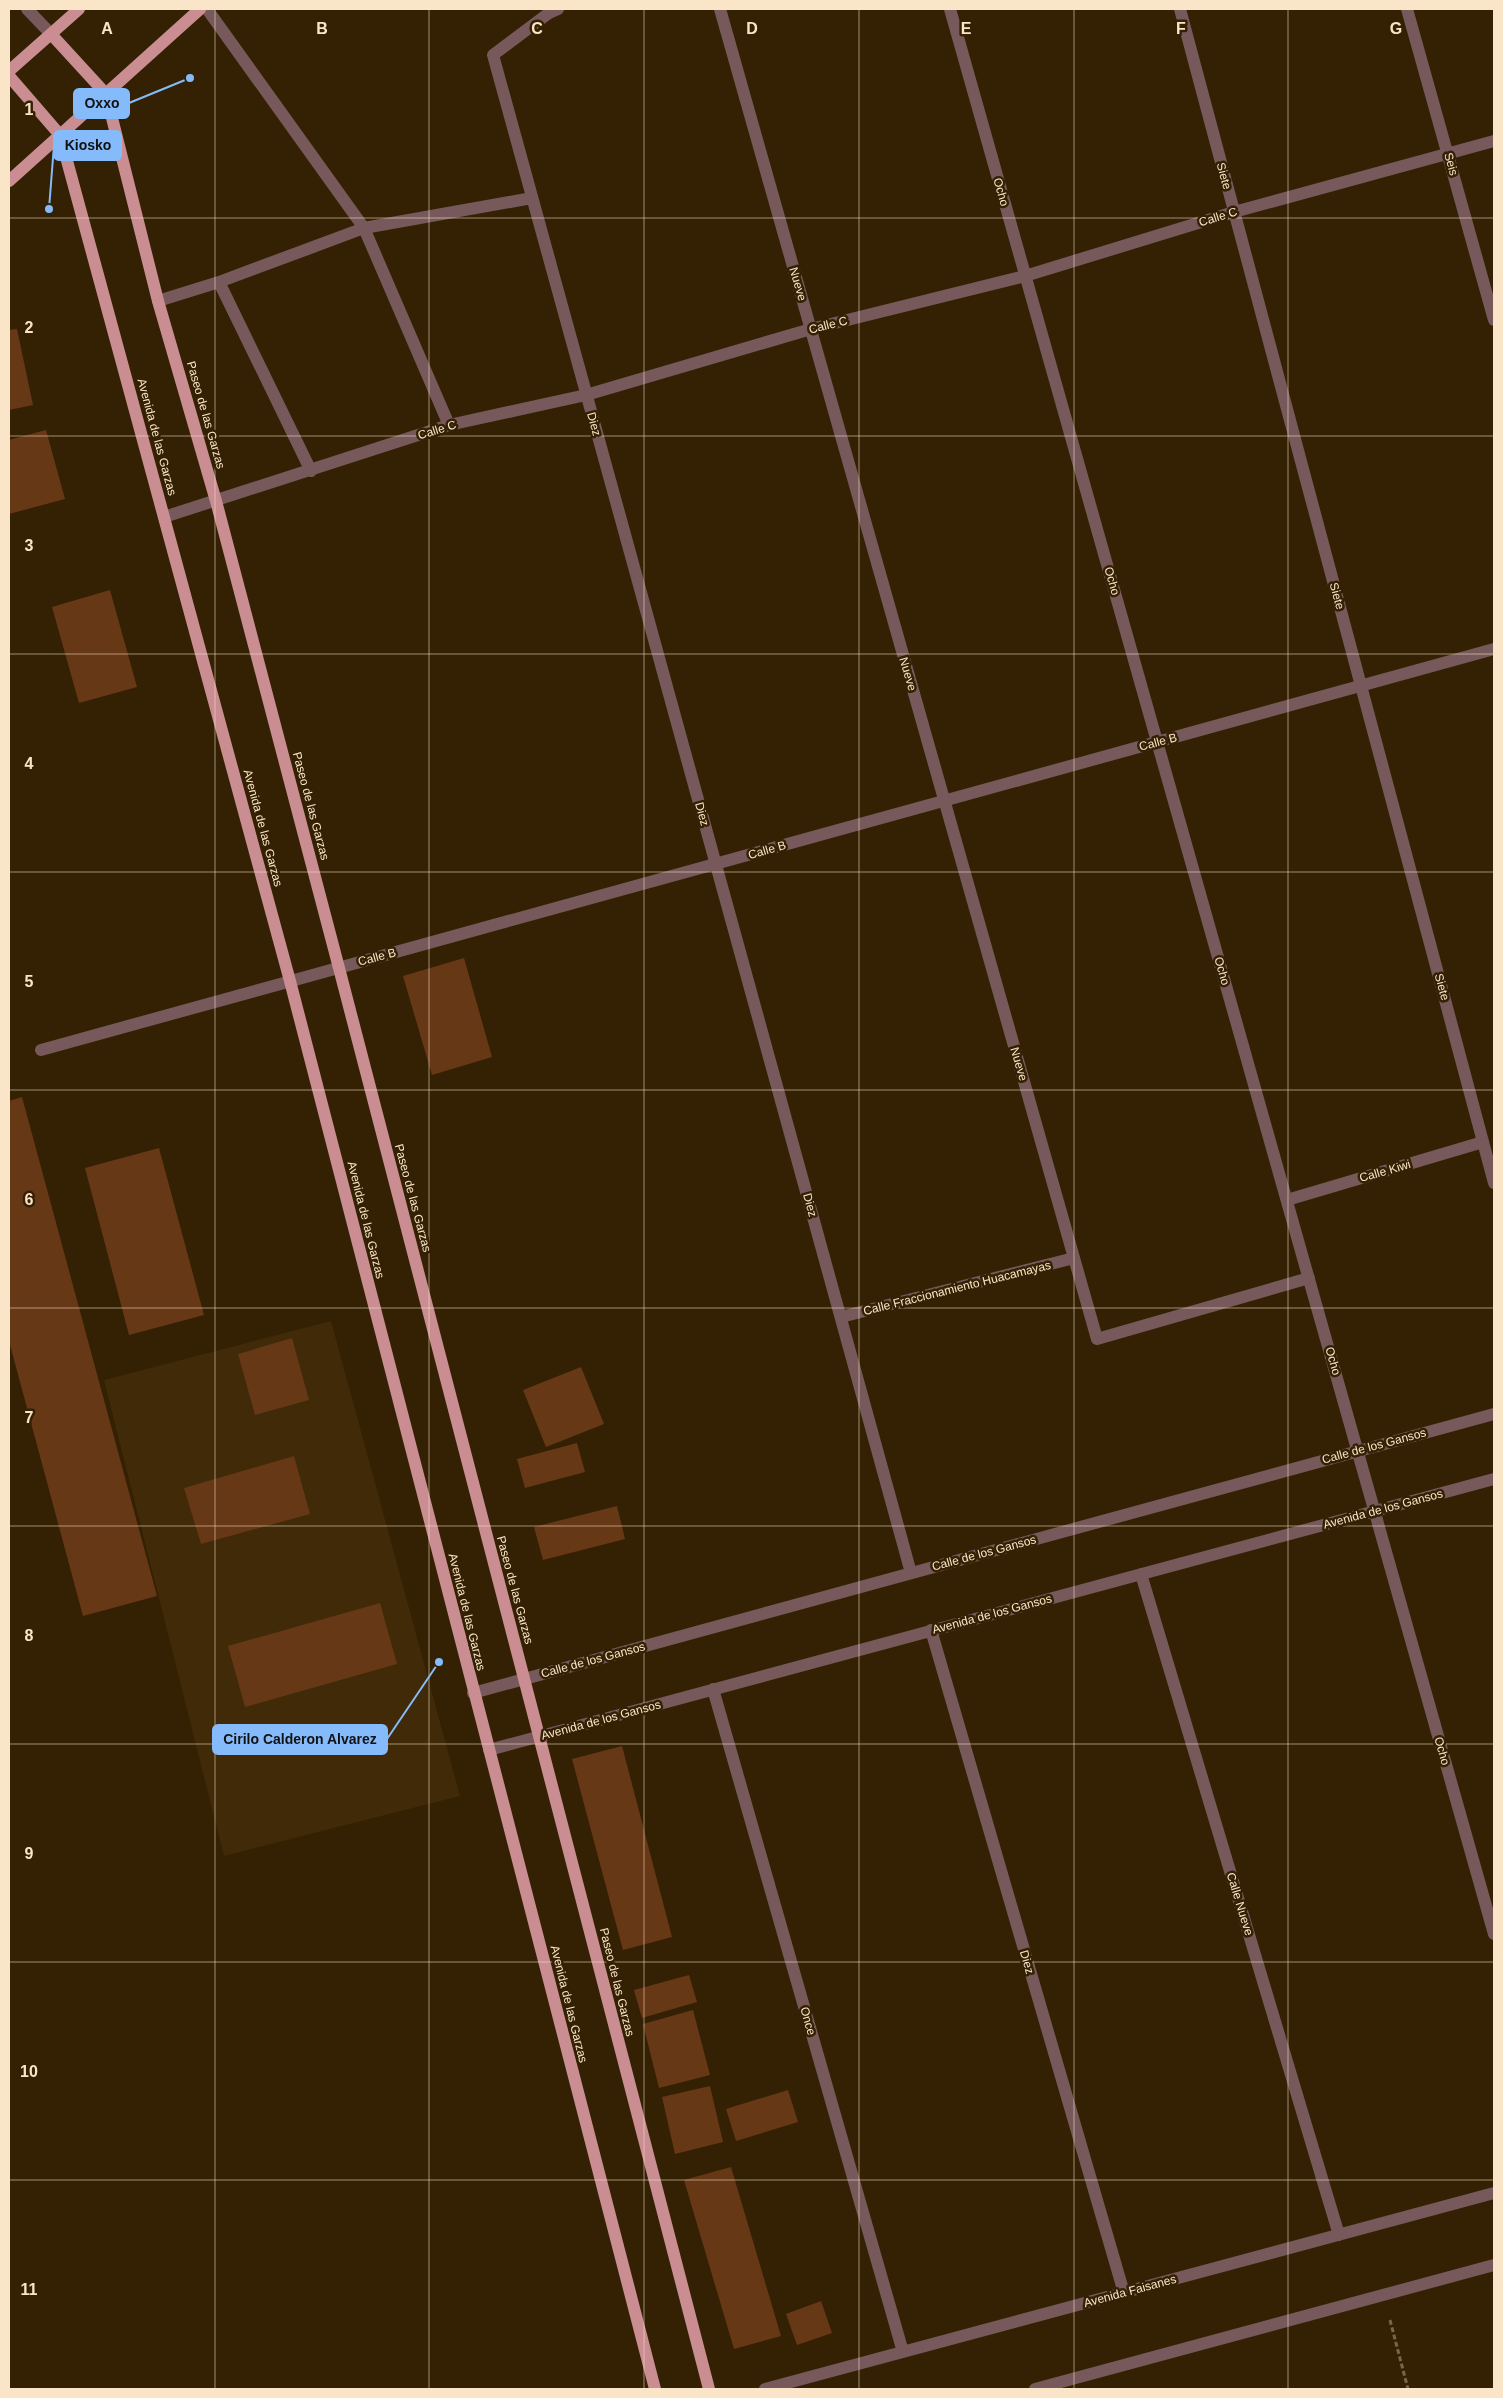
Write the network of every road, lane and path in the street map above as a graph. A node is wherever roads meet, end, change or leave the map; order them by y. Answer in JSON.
{"nodes":[{"id":1,"x":27,"y":9,"type":"edge"},
{"id":2,"x":79,"y":9,"type":"edge"},
{"id":3,"x":200,"y":9,"type":"edge"},
{"id":4,"x":207,"y":9,"type":"edge"},
{"id":5,"x":558,"y":9,"type":"edge"},
{"id":6,"x":720,"y":9,"type":"edge"},
{"id":7,"x":950,"y":9,"type":"edge"},
{"id":8,"x":1180,"y":9,"type":"edge"},
{"id":9,"x":1407,"y":9,"type":"edge"},
{"id":10,"x":51,"y":34,"type":"junction"},
{"id":11,"x":9,"y":71,"type":"edge"},
{"id":12,"x":9,"y":76,"type":"edge"},
{"id":13,"x":106,"y":94,"type":"junction"},
{"id":14,"x":60,"y":136,"type":"junction"},
{"id":15,"x":1494,"y":141,"type":"edge"},
{"id":16,"x":1448,"y":153,"type":"junction"},
{"id":17,"x":9,"y":181,"type":"edge"},
{"id":18,"x":532,"y":198,"type":"junction"},
{"id":19,"x":1234,"y":212,"type":"junction"},
{"id":20,"x":364,"y":228,"type":"junction"},
{"id":21,"x":1025,"y":276,"type":"junction"},
{"id":22,"x":218,"y":282,"type":"junction"},
{"id":23,"x":158,"y":301,"type":"junction"},
{"id":24,"x":1494,"y":320,"type":"edge"},
{"id":25,"x":811,"y":329,"type":"junction"},
{"id":26,"x":586,"y":395,"type":"junction"},
{"id":27,"x":449,"y":426,"type":"junction"},
{"id":28,"x":312,"y":471,"type":"junction"},
{"id":29,"x":216,"y":502,"type":"junction"},
{"id":30,"x":164,"y":516,"type":"junction"},
{"id":31,"x":1494,"y":649,"type":"edge"},
{"id":32,"x":1361,"y":686,"type":"junction"},
{"id":33,"x":1158,"y":742,"type":"junction"},
{"id":34,"x":944,"y":800,"type":"junction"},
{"id":35,"x":716,"y":864,"type":"junction"},
{"id":36,"x":340,"y":968,"type":"junction"},
{"id":37,"x":290,"y":981,"type":"junction"},
{"id":38,"x":41,"y":1050,"type":"dead end"},
{"id":39,"x":1483,"y":1142,"type":"junction"},
{"id":40,"x":1494,"y":1183,"type":"edge"},
{"id":41,"x":1287,"y":1200,"type":"junction"},
{"id":42,"x":1074,"y":1258,"type":"junction"},
{"id":43,"x":1309,"y":1278,"type":"junction"},
{"id":44,"x":841,"y":1317,"type":"junction"},
{"id":45,"x":1494,"y":1414,"type":"edge"},
{"id":46,"x":1358,"y":1451,"type":"junction"},
{"id":47,"x":1494,"y":1479,"type":"edge"},
{"id":48,"x":1375,"y":1511,"type":"junction"},
{"id":49,"x":911,"y":1573,"type":"junction"},
{"id":50,"x":1141,"y":1574,"type":"junction"},
{"id":51,"x":931,"y":1630,"type":"junction"},
{"id":52,"x":524,"y":1679,"type":"junction"},
{"id":53,"x":713,"y":1689,"type":"junction"},
{"id":54,"x":473,"y":1693,"type":"junction"},
{"id":55,"x":540,"y":1736,"type":"junction"},
{"id":56,"x":489,"y":1750,"type":"junction"},
{"id":57,"x":1494,"y":1934,"type":"edge"},
{"id":58,"x":1494,"y":2193,"type":"edge"},
{"id":59,"x":1339,"y":2235,"type":"junction"},
{"id":60,"x":1494,"y":2265,"type":"edge"},
{"id":61,"x":1124,"y":2293,"type":"junction"},
{"id":62,"x":1384,"y":2295,"type":"junction"},
{"id":63,"x":903,"y":2352,"type":"junction"},
{"id":64,"x":655,"y":2389,"type":"edge"},
{"id":65,"x":708,"y":2389,"type":"edge"},
{"id":66,"x":765,"y":2389,"type":"edge"},
{"id":67,"x":1035,"y":2389,"type":"edge"},
{"id":68,"x":1408,"y":2389,"type":"edge"}],
"edges":[{"from":1,"to":10,"type":"street"},
{"from":2,"to":10,"type":"main road"},
{"from":3,"to":13,"type":"main road"},
{"from":4,"to":20,"type":"street"},
{"from":5,"to":18,"type":"street","name":"Diez"},
{"from":6,"to":25,"type":"street","name":"Nueve"},
{"from":7,"to":21,"type":"street","name":"Ocho"},
{"from":8,"to":19,"type":"street","name":"Siete"},
{"from":9,"to":16,"type":"street","name":"Seis"},
{"from":10,"to":11,"type":"main road"},
{"from":10,"to":13,"type":"main road","name":"Paseo de las Garzas"},
{"from":12,"to":14,"type":"main road","name":"Avenida de las Garzas"},
{"from":13,"to":14,"type":"main road"},
{"from":13,"to":23,"type":"main road","name":"Paseo de las Garzas"},
{"from":14,"to":17,"type":"main road"},
{"from":14,"to":30,"type":"main road","name":"Avenida de las Garzas"},
{"from":15,"to":16,"type":"street","name":"Calle C"},
{"from":16,"to":19,"type":"street","name":"Calle C"},
{"from":16,"to":24,"type":"street","name":"Seis"},
{"from":18,"to":20,"type":"street"},
{"from":18,"to":26,"type":"street","name":"Diez"},
{"from":19,"to":21,"type":"street","name":"Calle C"},
{"from":19,"to":32,"type":"street","name":"Siete"},
{"from":20,"to":22,"type":"street"},
{"from":20,"to":27,"type":"street"},
{"from":21,"to":25,"type":"street","name":"Calle C"},
{"from":21,"to":33,"type":"street","name":"Ocho"},
{"from":22,"to":23,"type":"street"},
{"from":22,"to":28,"type":"street"},
{"from":23,"to":29,"type":"main road","name":"Paseo de las Garzas"},
{"from":25,"to":26,"type":"street","name":"Calle C"},
{"from":25,"to":34,"type":"street","name":"Nueve"},
{"from":26,"to":27,"type":"street","name":"Calle C"},
{"from":26,"to":35,"type":"street","name":"Diez"},
{"from":27,"to":28,"type":"street","name":"Calle C"},
{"from":28,"to":29,"type":"street","name":"Calle C"},
{"from":29,"to":30,"type":"street","name":"Calle C"},
{"from":29,"to":36,"type":"main road","name":"Paseo de las Garzas"},
{"from":30,"to":37,"type":"main road","name":"Avenida de las Garzas"},
{"from":31,"to":32,"type":"street","name":"Calle B"},
{"from":32,"to":33,"type":"street","name":"Calle B"},
{"from":32,"to":39,"type":"street","name":"Siete"},
{"from":33,"to":34,"type":"street","name":"Calle B"},
{"from":33,"to":41,"type":"street","name":"Ocho"},
{"from":34,"to":35,"type":"street","name":"Calle B"},
{"from":34,"to":42,"type":"street","name":"Nueve"},
{"from":35,"to":36,"type":"street","name":"Calle B"},
{"from":35,"to":44,"type":"street","name":"Diez"},
{"from":36,"to":37,"type":"street","name":"Calle B"},
{"from":36,"to":52,"type":"main road","name":"Paseo de las Garzas"},
{"from":37,"to":38,"type":"street","name":"Calle B"},
{"from":37,"to":54,"type":"main road","name":"Avenida de las Garzas"},
{"from":39,"to":40,"type":"street","name":"Siete"},
{"from":39,"to":41,"type":"street","name":"Calle Kiwi"},
{"from":41,"to":43,"type":"street","name":"Ocho"},
{"from":42,"to":43,"type":"street","name":"Nueve"},
{"from":42,"to":44,"type":"street","name":"Calle Fraccionamiento Huacamayas"},
{"from":43,"to":46,"type":"street","name":"Ocho"},
{"from":44,"to":49,"type":"street","name":"Diez"},
{"from":45,"to":46,"type":"street","name":"Calle de los Gansos"},
{"from":46,"to":48,"type":"street","name":"Ocho"},
{"from":46,"to":49,"type":"street","name":"Calle de los Gansos"},
{"from":47,"to":48,"type":"street","name":"Avenida de los Gansos"},
{"from":48,"to":50,"type":"street","name":"Avenida de los Gansos"},
{"from":48,"to":57,"type":"street","name":"Ocho"},
{"from":49,"to":52,"type":"street","name":"Calle de los Gansos"},
{"from":50,"to":51,"type":"street","name":"Avenida de los Gansos"},
{"from":50,"to":59,"type":"street","name":"Calle Nueve"},
{"from":51,"to":53,"type":"street","name":"Avenida de los Gansos"},
{"from":51,"to":61,"type":"street","name":"Diez"},
{"from":52,"to":54,"type":"street","name":"Calle de los Gansos"},
{"from":52,"to":55,"type":"main road","name":"Paseo de las Garzas"},
{"from":53,"to":55,"type":"street","name":"Avenida de los Gansos"},
{"from":53,"to":63,"type":"street","name":"Once"},
{"from":54,"to":56,"type":"main road","name":"Avenida de las Garzas"},
{"from":55,"to":56,"type":"street","name":"Avenida de los Gansos"},
{"from":55,"to":65,"type":"main road","name":"Paseo de las Garzas"},
{"from":56,"to":64,"type":"main road","name":"Avenida de las Garzas"},
{"from":58,"to":59,"type":"street","name":"Avenida Faisanes"},
{"from":59,"to":61,"type":"street","name":"Avenida Faisanes"},
{"from":60,"to":62,"type":"street"},
{"from":61,"to":63,"type":"street","name":"Avenida Faisanes"},
{"from":62,"to":67,"type":"street"},
{"from":62,"to":68,"type":"path"},
{"from":63,"to":66,"type":"street","name":"Avenida Faisanes"}]}
